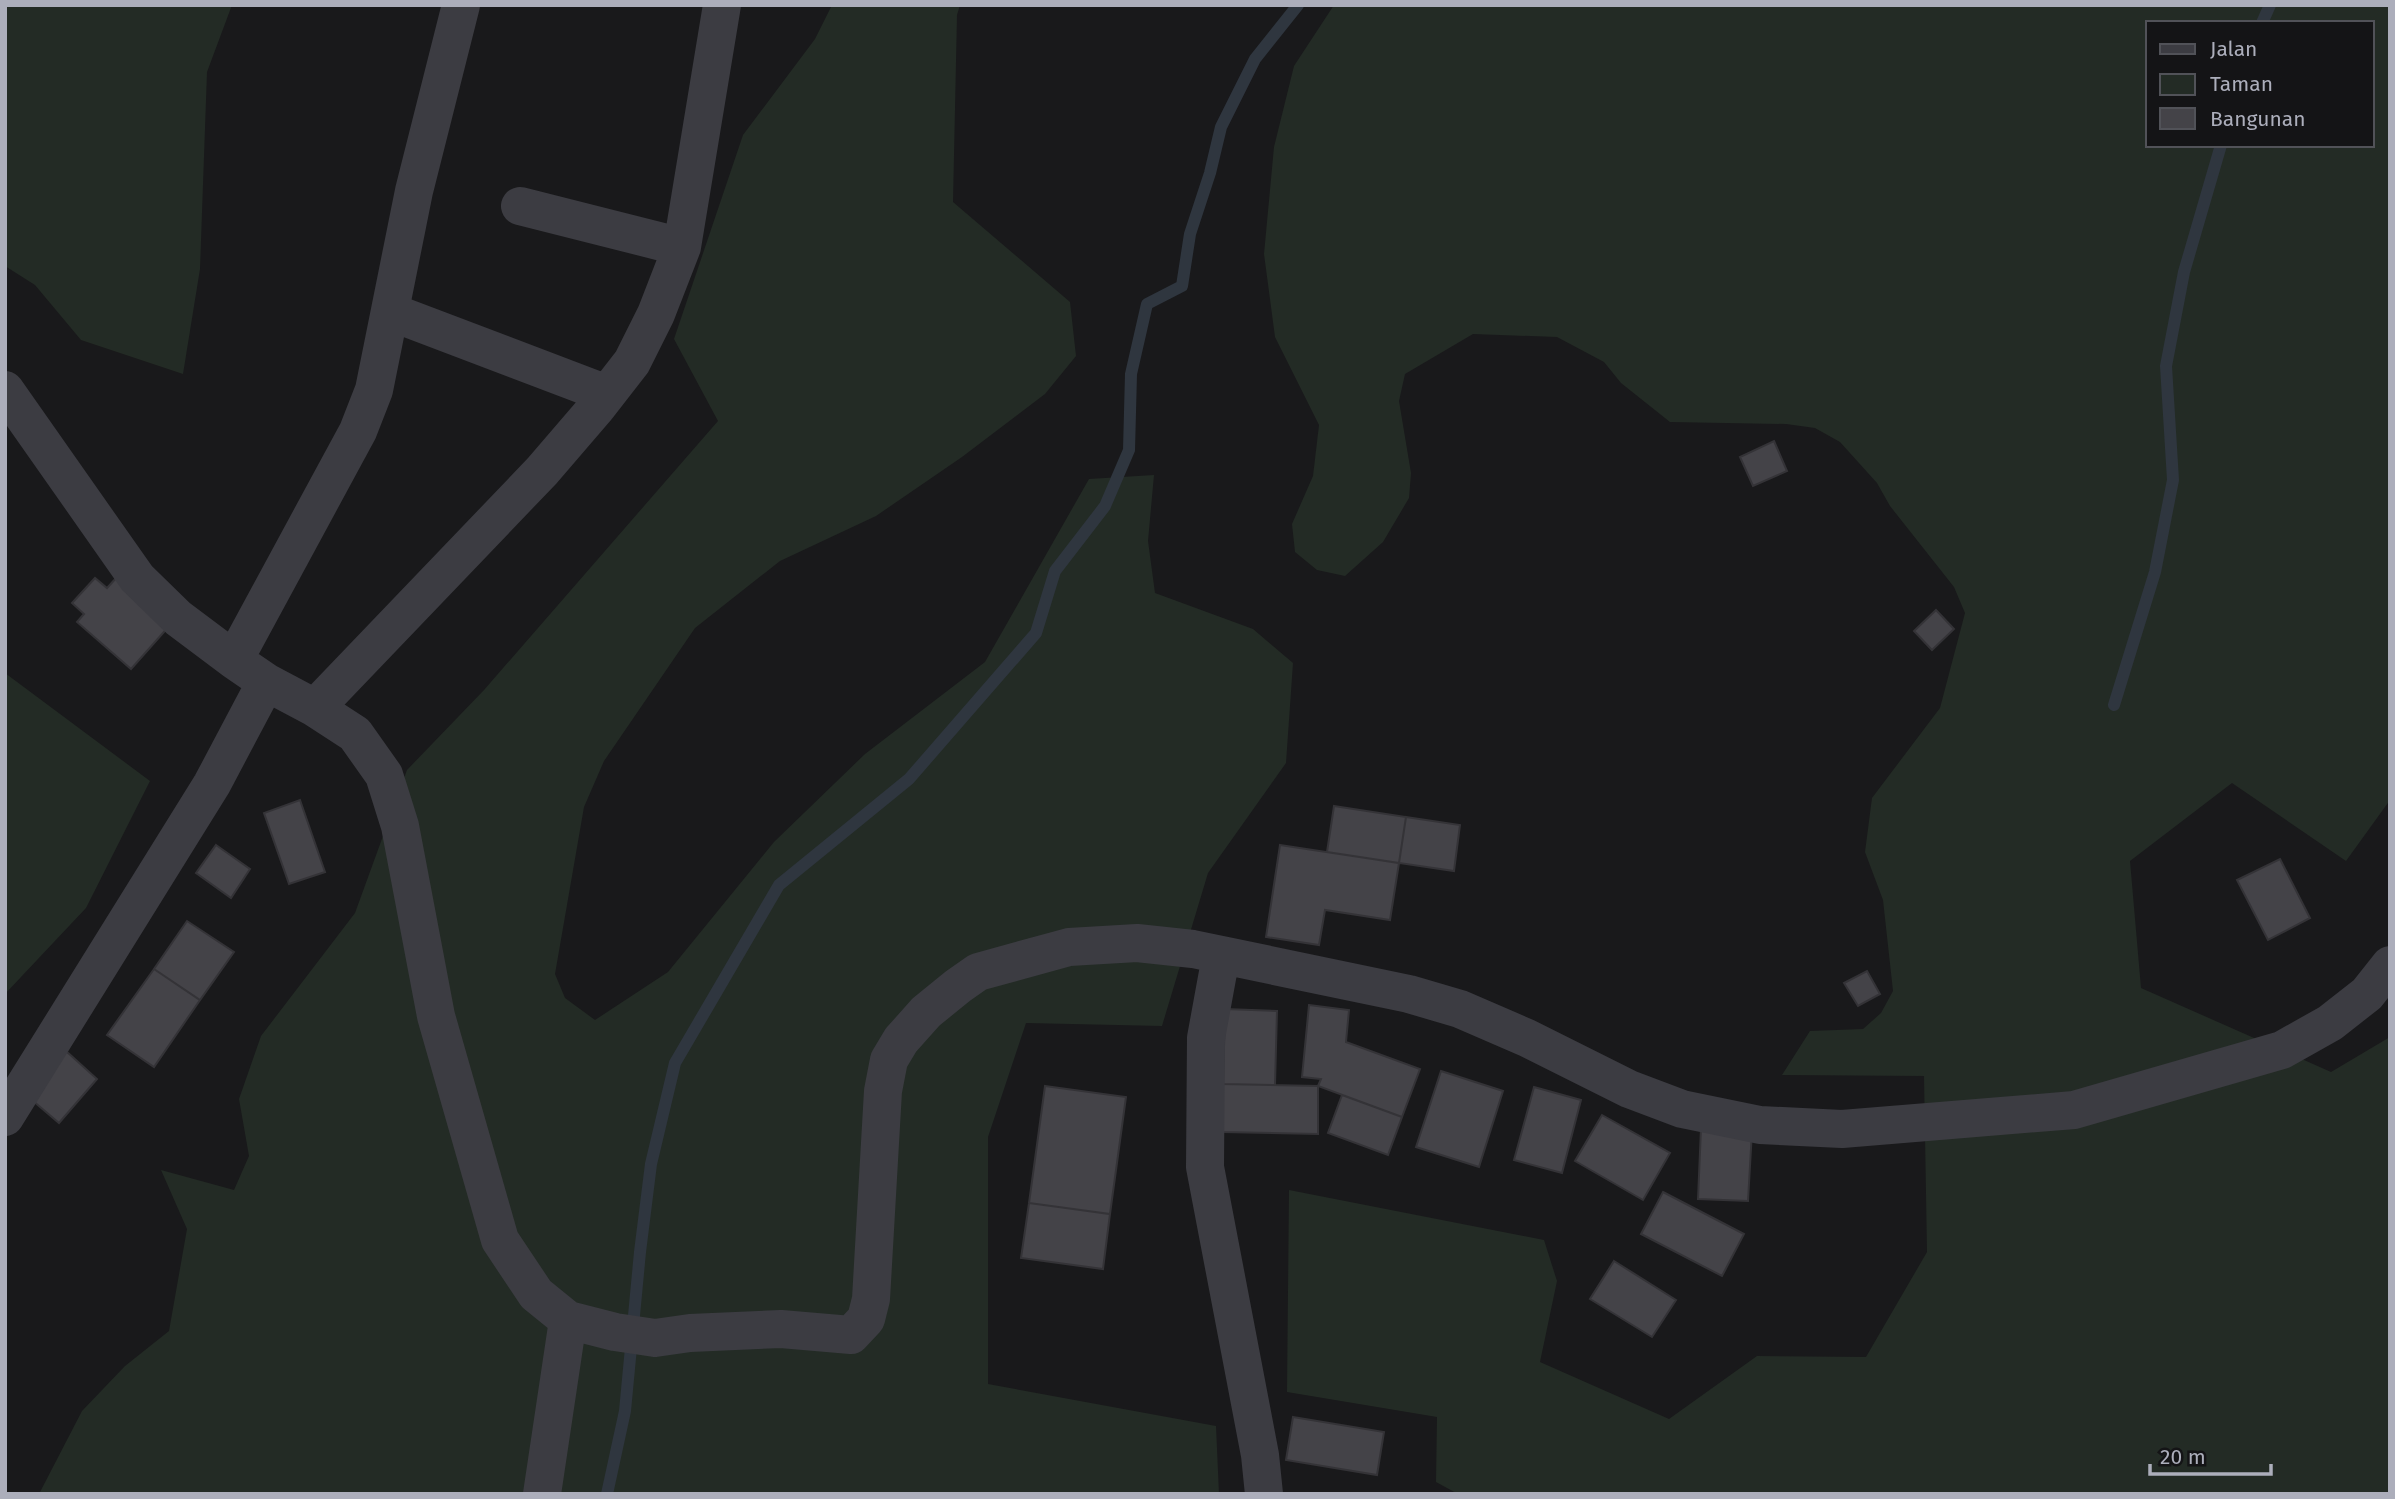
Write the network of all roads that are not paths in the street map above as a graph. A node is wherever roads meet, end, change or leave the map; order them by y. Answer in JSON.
{"nodes":[{"id":1,"x":461,"y":5,"type":"edge"},
{"id":2,"x":722,"y":5,"type":"edge"},
{"id":3,"x":520,"y":206,"type":"dead end"},
{"id":4,"x":682,"y":247,"type":"junction"},
{"id":5,"x":391,"y":312,"type":"junction"},
{"id":6,"x":5,"y":390,"type":"edge"},
{"id":7,"x":607,"y":394,"type":"junction"},
{"id":8,"x":234,"y":660,"type":"junction"},
{"id":9,"x":266,"y":682,"type":"junction"},
{"id":10,"x":316,"y":708,"type":"junction"},
{"id":11,"x":1221,"y":956,"type":"junction"},
{"id":12,"x":2390,"y":965,"type":"edge"},
{"id":13,"x":5,"y":1117,"type":"edge"},
{"id":14,"x":568,"y":1320,"type":"junction"},
{"id":15,"x":542,"y":1494,"type":"edge"},
{"id":16,"x":1264,"y":1494,"type":"edge"}],
"edges":[{"from":1,"to":5,"type":"street"},
{"from":2,"to":4,"type":"street"},
{"from":3,"to":4,"type":"street"},
{"from":4,"to":7,"type":"street"},
{"from":5,"to":7,"type":"street"},
{"from":5,"to":8,"type":"street"},
{"from":6,"to":8,"type":"street"},
{"from":7,"to":10,"type":"street"},
{"from":8,"to":9,"type":"street"},
{"from":9,"to":10,"type":"street"},
{"from":9,"to":13,"type":"street"},
{"from":10,"to":14,"type":"street"},
{"from":11,"to":12,"type":"street"},
{"from":11,"to":14,"type":"street"},
{"from":11,"to":16,"type":"street"},
{"from":14,"to":15,"type":"street"}]}
